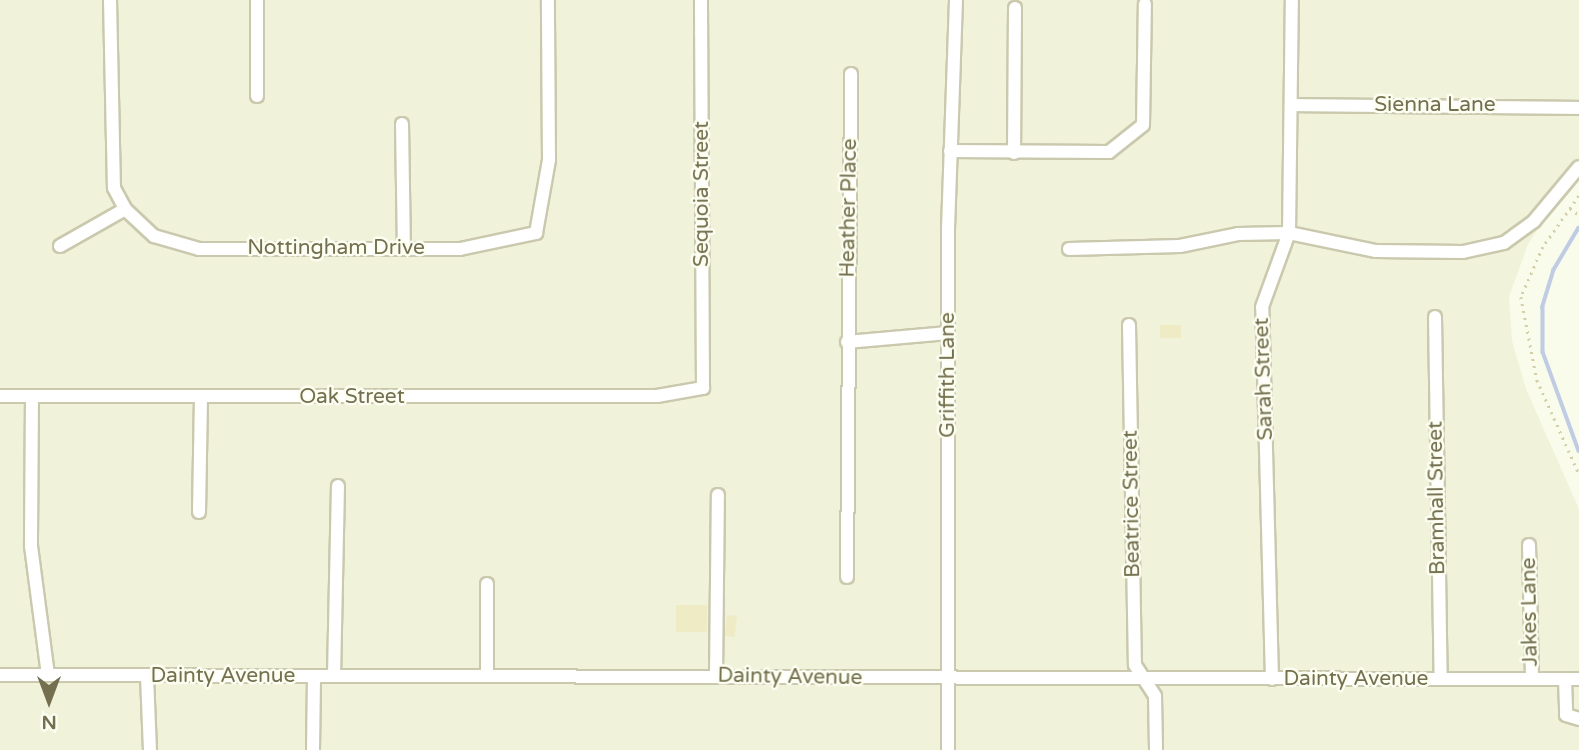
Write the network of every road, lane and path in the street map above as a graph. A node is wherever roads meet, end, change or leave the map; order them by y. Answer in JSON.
{"nodes":[{"id":1,"x":110,"y":0,"type":"edge"},
{"id":2,"x":257,"y":0,"type":"edge"},
{"id":3,"x":548,"y":0,"type":"edge"},
{"id":4,"x":701,"y":0,"type":"edge"},
{"id":5,"x":956,"y":0,"type":"edge"},
{"id":6,"x":1292,"y":0,"type":"edge"},
{"id":7,"x":1145,"y":4,"type":"dead end"},
{"id":8,"x":1015,"y":8,"type":"dead end"},
{"id":9,"x":851,"y":74,"type":"dead end"},
{"id":10,"x":257,"y":96,"type":"dead end"},
{"id":11,"x":1291,"y":104,"type":"junction"},
{"id":12,"x":1579,"y":108,"type":"edge"},
{"id":13,"x":402,"y":124,"type":"dead end"},
{"id":14,"x":950,"y":152,"type":"junction"},
{"id":15,"x":1014,"y":153,"type":"junction"},
{"id":16,"x":1579,"y":167,"type":"edge"},
{"id":17,"x":1579,"y":196,"type":"edge"},
{"id":18,"x":1570,"y":208,"type":"junction"},
{"id":19,"x":125,"y":209,"type":"junction"},
{"id":20,"x":1578,"y":214,"type":"edge"},
{"id":21,"x":1289,"y":233,"type":"junction"},
{"id":22,"x":60,"y":246,"type":"dead end"},
{"id":23,"x":404,"y":248,"type":"junction"},
{"id":24,"x":1069,"y":249,"type":"dead end"},
{"id":25,"x":1435,"y":317,"type":"dead end"},
{"id":26,"x":1129,"y":326,"type":"dead end"},
{"id":27,"x":948,"y":333,"type":"junction"},
{"id":28,"x":847,"y":342,"type":"junction"},
{"id":29,"x":702,"y":388,"type":"joint"},
{"id":30,"x":0,"y":396,"type":"edge"},
{"id":31,"x":32,"y":396,"type":"junction"},
{"id":32,"x":201,"y":397,"type":"junction"},
{"id":33,"x":1579,"y":474,"type":"edge"},
{"id":34,"x":338,"y":485,"type":"dead end"},
{"id":35,"x":718,"y":495,"type":"dead end"},
{"id":36,"x":199,"y":512,"type":"dead end"},
{"id":37,"x":1529,"y":545,"type":"dead end"},
{"id":38,"x":848,"y":577,"type":"dead end"},
{"id":39,"x":487,"y":584,"type":"dead end"},
{"id":40,"x":0,"y":675,"type":"edge"},
{"id":41,"x":48,"y":675,"type":"junction"},
{"id":42,"x":147,"y":676,"type":"junction"},
{"id":43,"x":314,"y":676,"type":"junction"},
{"id":44,"x":334,"y":676,"type":"junction"},
{"id":45,"x":487,"y":676,"type":"junction"},
{"id":46,"x":716,"y":676,"type":"junction"},
{"id":47,"x":949,"y":679,"type":"junction"},
{"id":48,"x":1144,"y":679,"type":"junction"},
{"id":49,"x":1272,"y":679,"type":"junction"},
{"id":50,"x":1441,"y":679,"type":"junction"},
{"id":51,"x":1532,"y":679,"type":"junction"},
{"id":52,"x":1565,"y":679,"type":"junction"},
{"id":53,"x":1579,"y":679,"type":"edge"},
{"id":54,"x":1579,"y":719,"type":"edge"},
{"id":55,"x":150,"y":750,"type":"edge"},
{"id":56,"x":313,"y":750,"type":"edge"},
{"id":57,"x":948,"y":750,"type":"edge"},
{"id":58,"x":1156,"y":750,"type":"edge"}],
"edges":[{"from":1,"to":19,"type":"street"},
{"from":2,"to":10,"type":"street"},
{"from":3,"to":23,"type":"street","name":"Nottingham Drive"},
{"from":4,"to":29,"type":"street","name":"Sequoia Street"},
{"from":5,"to":14,"type":"street","name":"Griffith Lane"},
{"from":6,"to":11,"type":"street","name":"Sarah Street"},
{"from":7,"to":15,"type":"street"},
{"from":8,"to":15,"type":"street"},
{"from":9,"to":28,"type":"street","name":"Heather Place"},
{"from":11,"to":12,"type":"street","name":"Sienna Lane"},
{"from":11,"to":21,"type":"street","name":"Sarah Street"},
{"from":13,"to":23,"type":"street"},
{"from":14,"to":15,"type":"street"},
{"from":14,"to":27,"type":"street","name":"Griffith Lane"},
{"from":16,"to":21,"type":"street"},
{"from":17,"to":18,"type":"path"},
{"from":18,"to":20,"type":"path"},
{"from":18,"to":33,"type":"path"},
{"from":19,"to":22,"type":"street"},
{"from":19,"to":23,"type":"street","name":"Nottingham Drive"},
{"from":21,"to":24,"type":"street"},
{"from":21,"to":49,"type":"street","name":"Sarah Street"},
{"from":25,"to":50,"type":"street","name":"Bramhall Street"},
{"from":26,"to":48,"type":"street","name":"Beatrice Street"},
{"from":27,"to":28,"type":"street"},
{"from":27,"to":47,"type":"street","name":"Griffith Lane"},
{"from":28,"to":38,"type":"street","name":"Heather Place"},
{"from":29,"to":32,"type":"street","name":"Oak Street"},
{"from":30,"to":31,"type":"street","name":"Oak Street"},
{"from":31,"to":32,"type":"street","name":"Oak Street"},
{"from":31,"to":41,"type":"street"},
{"from":32,"to":36,"type":"street"},
{"from":34,"to":44,"type":"street"},
{"from":35,"to":46,"type":"street"},
{"from":37,"to":51,"type":"street","name":"Jakes Lane"},
{"from":39,"to":45,"type":"street"},
{"from":40,"to":41,"type":"street","name":"Dainty Avenue"},
{"from":41,"to":42,"type":"street","name":"Dainty Avenue"},
{"from":42,"to":43,"type":"street","name":"Dainty Avenue"},
{"from":42,"to":55,"type":"street"},
{"from":43,"to":44,"type":"street","name":"Dainty Avenue"},
{"from":43,"to":56,"type":"street"},
{"from":44,"to":45,"type":"street","name":"Dainty Avenue"},
{"from":45,"to":46,"type":"street","name":"Dainty Avenue"},
{"from":46,"to":47,"type":"street","name":"Dainty Avenue"},
{"from":47,"to":48,"type":"street","name":"Dainty Avenue"},
{"from":47,"to":57,"type":"street","name":"Griffith Lane"},
{"from":48,"to":49,"type":"street","name":"Dainty Avenue"},
{"from":48,"to":58,"type":"street","name":"Beatrice Street"},
{"from":49,"to":50,"type":"street","name":"Dainty Avenue"},
{"from":50,"to":51,"type":"street","name":"Dainty Avenue"},
{"from":51,"to":52,"type":"street","name":"Dainty Avenue"},
{"from":52,"to":53,"type":"street","name":"Dainty Avenue"},
{"from":52,"to":54,"type":"street"}]}
